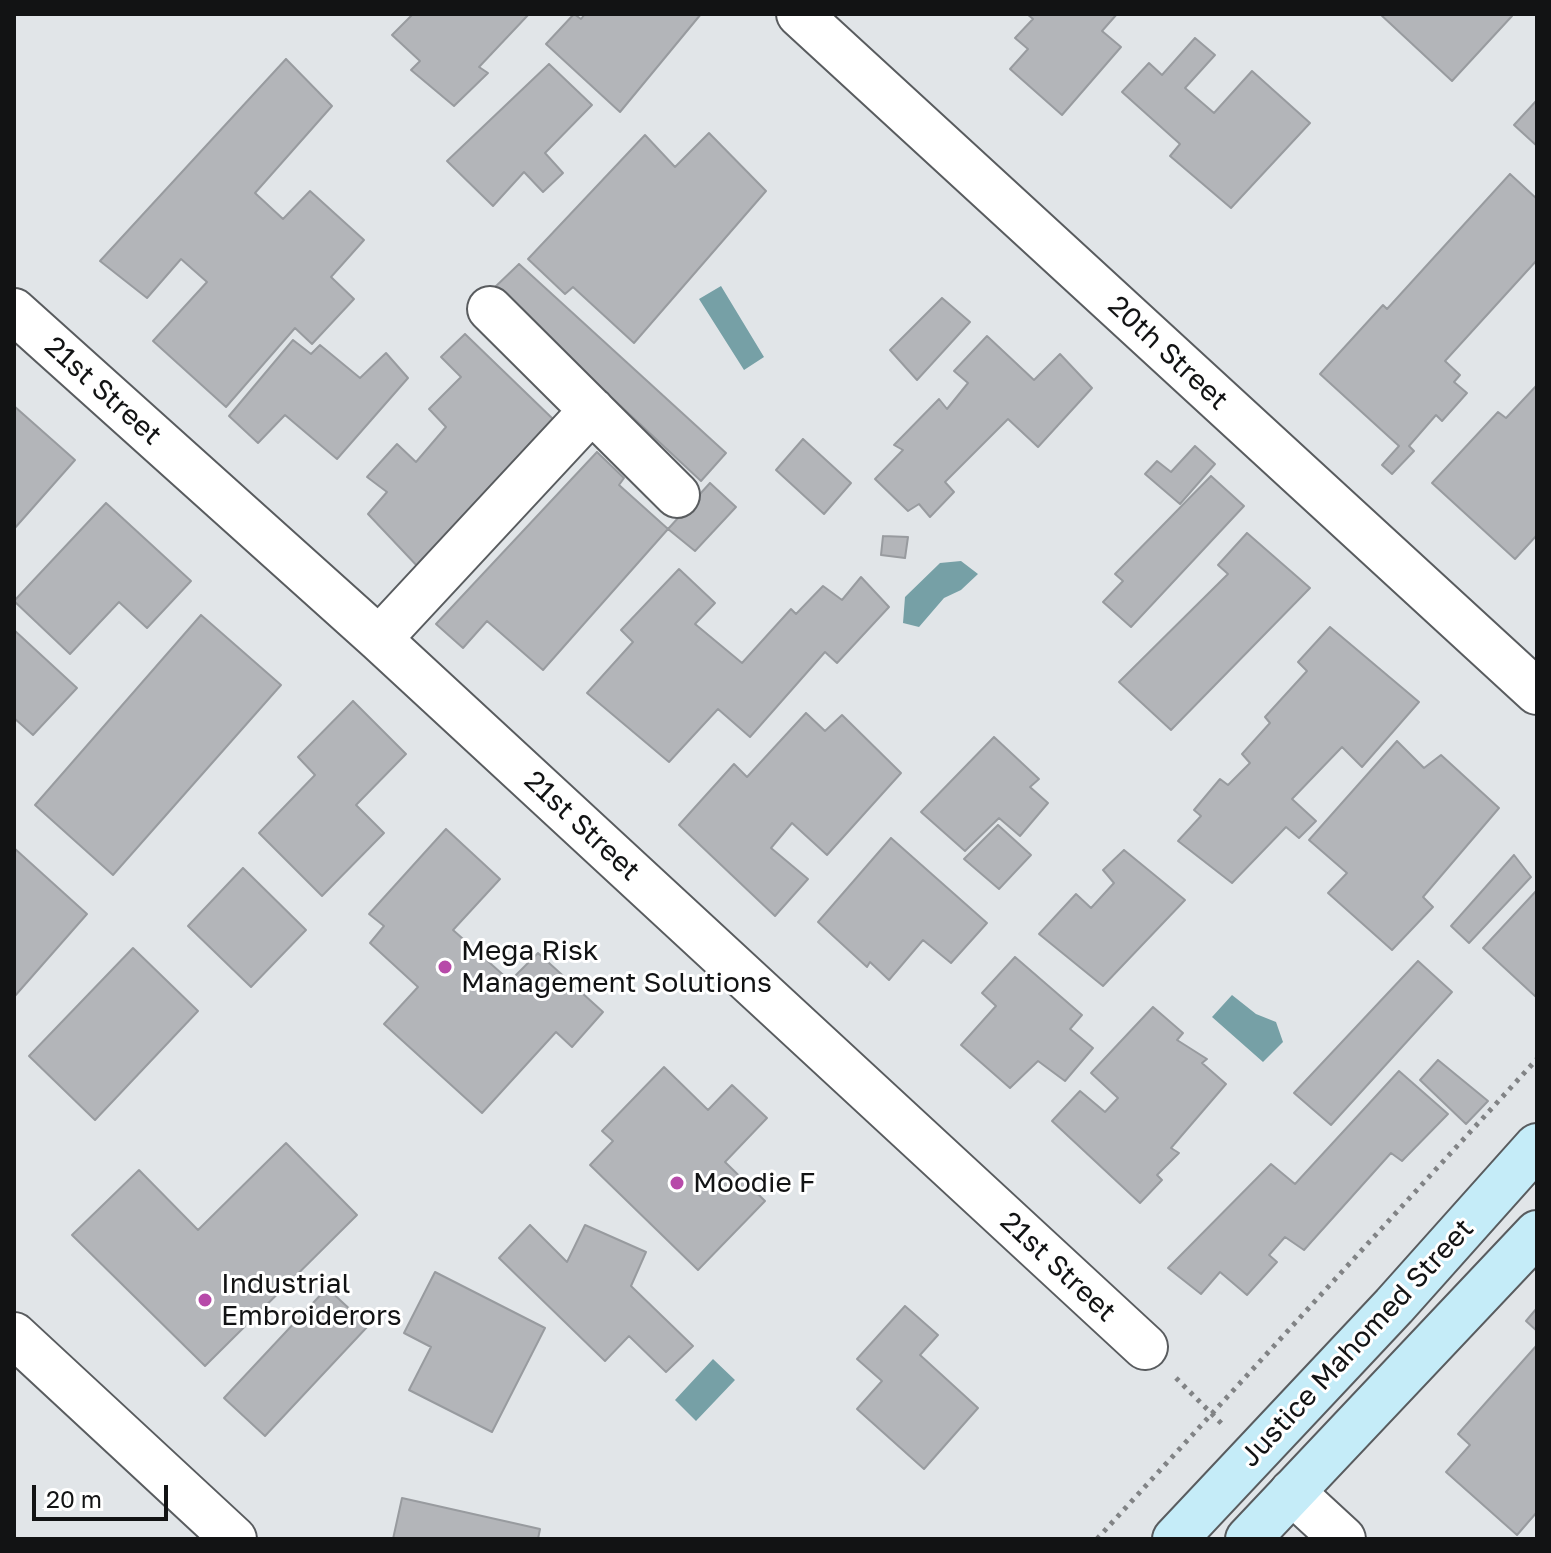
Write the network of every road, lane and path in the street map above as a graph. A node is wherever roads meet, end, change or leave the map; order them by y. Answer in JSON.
{"nodes":[{"id":1,"x":799,"y":14,"type":"edge"},
{"id":2,"x":490,"y":309,"type":"dead end"},
{"id":3,"x":14,"y":311,"type":"edge"},
{"id":4,"x":592,"y":410,"type":"junction"},
{"id":5,"x":677,"y":495,"type":"dead end"},
{"id":6,"x":379,"y":639,"type":"junction"},
{"id":7,"x":1537,"y":692,"type":"edge"},
{"id":8,"x":1537,"y":1059,"type":"edge"},
{"id":9,"x":1537,"y":1146,"type":"edge"},
{"id":10,"x":1537,"y":1233,"type":"edge"},
{"id":11,"x":14,"y":1335,"type":"edge"},
{"id":12,"x":1145,"y":1347,"type":"joint"},
{"id":13,"x":1212,"y":1414,"type":"junction"},
{"id":14,"x":1253,"y":1455,"type":"junction"},
{"id":15,"x":1292,"y":1492,"type":"junction"},
{"id":16,"x":234,"y":1539,"type":"edge"},
{"id":17,"x":1097,"y":1539,"type":"edge"},
{"id":18,"x":1175,"y":1539,"type":"edge"},
{"id":19,"x":1248,"y":1539,"type":"edge"},
{"id":20,"x":1343,"y":1539,"type":"edge"}],
"edges":[{"from":1,"to":7,"type":"street","name":"20th Street"},
{"from":2,"to":4,"type":"street"},
{"from":3,"to":6,"type":"street","name":"21st Street"},
{"from":4,"to":5,"type":"street"},
{"from":4,"to":6,"type":"street"},
{"from":6,"to":12,"type":"street","name":"21st Street"},
{"from":8,"to":13,"type":"path"},
{"from":9,"to":14,"type":"main road","name":"Justice Mahomed Street"},
{"from":10,"to":15,"type":"main road","name":"Justice Mahomed Street"},
{"from":11,"to":16,"type":"street"},
{"from":12,"to":13,"type":"path"},
{"from":13,"to":14,"type":"path"},
{"from":13,"to":17,"type":"path"},
{"from":14,"to":18,"type":"main road","name":"Justice Mahomed Street"},
{"from":15,"to":19,"type":"main road","name":"Justice Mahomed Street"},
{"from":15,"to":20,"type":"street"}]}
